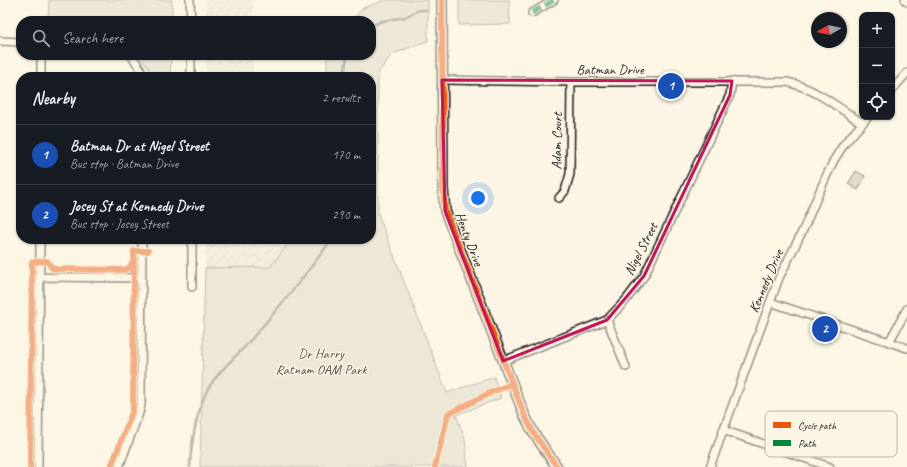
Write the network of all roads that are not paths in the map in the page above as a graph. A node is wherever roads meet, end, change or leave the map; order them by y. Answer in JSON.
{"nodes":[{"id":1,"x":190,"y":0,"type":"edge"},
{"id":2,"x":442,"y":0,"type":"edge"},
{"id":3,"x":554,"y":0,"type":"edge"},
{"id":4,"x":904,"y":0,"type":"edge"},
{"id":5,"x":907,"y":2,"type":"edge"},
{"id":6,"x":532,"y":13,"type":"dead end"},
{"id":7,"x":190,"y":16,"type":"edge"},
{"id":8,"x":0,"y":42,"type":"edge"},
{"id":9,"x":16,"y":42,"type":"edge"},
{"id":10,"x":41,"y":60,"type":"edge"},
{"id":11,"x":134,"y":60,"type":"edge"},
{"id":12,"x":191,"y":60,"type":"edge"},
{"id":13,"x":41,"y":72,"type":"edge"},
{"id":14,"x":141,"y":72,"type":"edge"},
{"id":15,"x":191,"y":72,"type":"edge"},
{"id":16,"x":907,"y":73,"type":"edge"},
{"id":17,"x":442,"y":80,"type":"junction"},
{"id":18,"x":732,"y":81,"type":"junction"},
{"id":19,"x":571,"y":82,"type":"junction"},
{"id":20,"x":895,"y":87,"type":"edge"},
{"id":21,"x":865,"y":120,"type":"edge"},
{"id":22,"x":862,"y":123,"type":"junction"},
{"id":23,"x":559,"y":198,"type":"dead end"},
{"id":24,"x":40,"y":244,"type":"edge"},
{"id":25,"x":142,"y":244,"type":"edge"},
{"id":26,"x":192,"y":244,"type":"edge"},
{"id":27,"x":40,"y":277,"type":"junction"},
{"id":28,"x":142,"y":278,"type":"junction"},
{"id":29,"x":192,"y":287,"type":"dead end"},
{"id":30,"x":770,"y":302,"type":"junction"},
{"id":31,"x":907,"y":310,"type":"edge"},
{"id":32,"x":607,"y":320,"type":"junction"},
{"id":33,"x":889,"y":342,"type":"junction"},
{"id":34,"x":907,"y":348,"type":"edge"},
{"id":35,"x":503,"y":361,"type":"junction"},
{"id":36,"x":626,"y":368,"type":"dead end"},
{"id":37,"x":723,"y":430,"type":"junction"},
{"id":38,"x":765,"y":445,"type":"edge"},
{"id":39,"x":801,"y":457,"type":"edge"},
{"id":40,"x":38,"y":467,"type":"edge"},
{"id":41,"x":119,"y":467,"type":"edge"},
{"id":42,"x":556,"y":467,"type":"edge"},
{"id":43,"x":710,"y":467,"type":"edge"},
{"id":44,"x":830,"y":467,"type":"edge"}],
"edges":[{"from":1,"to":7,"type":"street"},
{"from":2,"to":17,"type":"street","name":"Henty Drive"},
{"from":3,"to":6,"type":"street"},
{"from":4,"to":5,"type":"street"},
{"from":8,"to":9,"type":"street"},
{"from":10,"to":13,"type":"street"},
{"from":11,"to":14,"type":"street"},
{"from":12,"to":15,"type":"street"},
{"from":16,"to":20,"type":"street"},
{"from":17,"to":19,"type":"street","name":"Batman Drive"},
{"from":17,"to":35,"type":"street","name":"Henty Drive"},
{"from":18,"to":19,"type":"street","name":"Batman Drive"},
{"from":18,"to":22,"type":"street","name":"Batman Drive"},
{"from":18,"to":32,"type":"street","name":"Nigel Street"},
{"from":19,"to":23,"type":"street","name":"Adam Court"},
{"from":21,"to":22,"type":"street","name":"Kennedy Drive"},
{"from":22,"to":30,"type":"street","name":"Kennedy Drive"},
{"from":24,"to":27,"type":"street"},
{"from":25,"to":28,"type":"street"},
{"from":26,"to":29,"type":"street"},
{"from":27,"to":28,"type":"street"},
{"from":27,"to":40,"type":"street"},
{"from":28,"to":41,"type":"street"},
{"from":30,"to":33,"type":"street"},
{"from":30,"to":37,"type":"street","name":"Kennedy Drive"},
{"from":31,"to":33,"type":"street"},
{"from":32,"to":35,"type":"street","name":"Nigel Street"},
{"from":32,"to":36,"type":"street"},
{"from":33,"to":34,"type":"street"},
{"from":35,"to":42,"type":"street","name":"Henty Drive"},
{"from":37,"to":38,"type":"street"},
{"from":37,"to":43,"type":"street","name":"Kennedy Drive"},
{"from":39,"to":44,"type":"street"}]}
